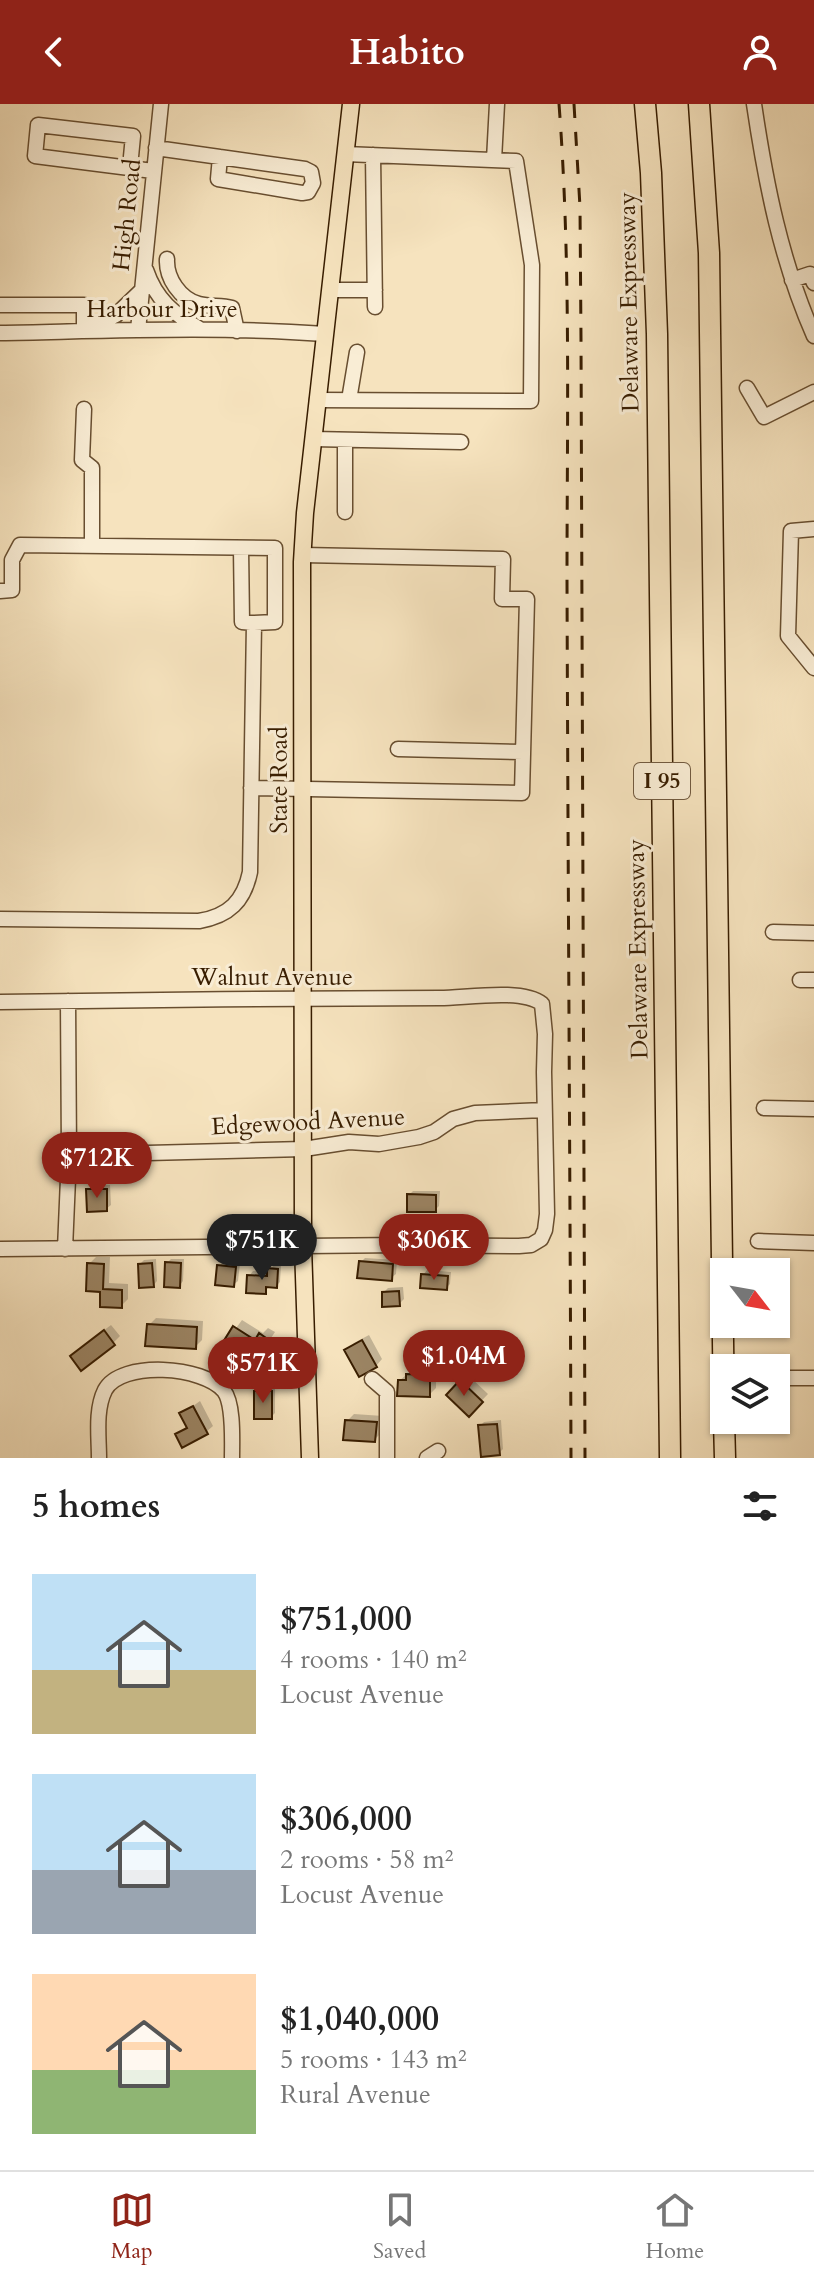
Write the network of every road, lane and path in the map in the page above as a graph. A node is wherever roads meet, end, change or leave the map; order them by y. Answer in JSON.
{"nodes":[{"id":1,"x":161,"y":104,"type":"edge"},
{"id":2,"x":351,"y":104,"type":"edge"},
{"id":3,"x":497,"y":104,"type":"edge"},
{"id":4,"x":645,"y":104,"type":"edge"},
{"id":5,"x":699,"y":104,"type":"edge"},
{"id":6,"x":754,"y":104,"type":"edge"},
{"id":7,"x":156,"y":148,"type":"junction"},
{"id":8,"x":345,"y":154,"type":"junction"},
{"id":9,"x":373,"y":155,"type":"junction"},
{"id":10,"x":220,"y":157,"type":"junction"},
{"id":11,"x":494,"y":160,"type":"junction"},
{"id":12,"x":130,"y":167,"type":"junction"},
{"id":13,"x":153,"y":171,"type":"junction"},
{"id":14,"x":167,"y":259,"type":"dead end"},
{"id":15,"x":144,"y":265,"type":"junction"},
{"id":16,"x":813,"y":276,"type":"edge"},
{"id":17,"x":792,"y":280,"type":"junction"},
{"id":18,"x":330,"y":290,"type":"junction"},
{"id":19,"x":375,"y":290,"type":"junction"},
{"id":20,"x":141,"y":291,"type":"junction"},
{"id":21,"x":0,"y":305,"type":"edge"},
{"id":22,"x":375,"y":307,"type":"dead end"},
{"id":23,"x":138,"y":330,"type":"junction"},
{"id":24,"x":84,"y":331,"type":"junction"},
{"id":25,"x":204,"y":331,"type":"junction"},
{"id":26,"x":237,"y":331,"type":"junction"},
{"id":27,"x":0,"y":333,"type":"edge"},
{"id":28,"x":325,"y":334,"type":"junction"},
{"id":29,"x":814,"y":336,"type":"edge"},
{"id":30,"x":357,"y":352,"type":"dead end"},
{"id":31,"x":747,"y":388,"type":"dead end"},
{"id":32,"x":814,"y":392,"type":"edge"},
{"id":33,"x":317,"y":400,"type":"junction"},
{"id":34,"x":349,"y":400,"type":"junction"},
{"id":35,"x":84,"y":409,"type":"dead end"},
{"id":36,"x":313,"y":439,"type":"junction"},
{"id":37,"x":345,"y":440,"type":"junction"},
{"id":38,"x":461,"y":442,"type":"dead end"},
{"id":39,"x":345,"y":512,"type":"dead end"},
{"id":40,"x":814,"y":529,"type":"edge"},
{"id":41,"x":92,"y":546,"type":"junction"},
{"id":42,"x":241,"y":548,"type":"junction"},
{"id":43,"x":303,"y":555,"type":"junction"},
{"id":44,"x":6,"y":560,"type":"edge"},
{"id":45,"x":0,"y":591,"type":"edge"},
{"id":46,"x":254,"y":623,"type":"junction"},
{"id":47,"x":814,"y":668,"type":"edge"},
{"id":48,"x":398,"y":749,"type":"dead end"},
{"id":49,"x":523,"y":752,"type":"junction"},
{"id":50,"x":251,"y":788,"type":"junction"},
{"id":51,"x":303,"y":789,"type":"junction"},
{"id":52,"x":0,"y":919,"type":"edge"},
{"id":53,"x":773,"y":932,"type":"dead end"},
{"id":54,"x":814,"y":933,"type":"edge"},
{"id":55,"x":304,"y":1000,"type":"junction"},
{"id":56,"x":68,"y":1001,"type":"junction"},
{"id":57,"x":0,"y":1002,"type":"edge"},
{"id":58,"x":764,"y":1108,"type":"dead end"},
{"id":59,"x":814,"y":1109,"type":"edge"},
{"id":60,"x":544,"y":1110,"type":"junction"},
{"id":61,"x":304,"y":1149,"type":"junction"},
{"id":62,"x":69,"y":1155,"type":"junction"},
{"id":63,"x":758,"y":1241,"type":"dead end"},
{"id":64,"x":814,"y":1243,"type":"edge"},
{"id":65,"x":303,"y":1246,"type":"junction"},
{"id":66,"x":0,"y":1249,"type":"edge"},
{"id":67,"x":65,"y":1249,"type":"junction"},
{"id":68,"x":723,"y":1354,"type":"edge"},
{"id":69,"x":790,"y":1378,"type":"edge"},
{"id":70,"x":814,"y":1378,"type":"edge"},
{"id":71,"x":372,"y":1379,"type":"dead end"},
{"id":72,"x":724,"y":1434,"type":"edge"},
{"id":73,"x":99,"y":1458,"type":"edge"},
{"id":74,"x":232,"y":1458,"type":"edge"},
{"id":75,"x":310,"y":1458,"type":"edge"},
{"id":76,"x":387,"y":1458,"type":"edge"},
{"id":77,"x":670,"y":1458,"type":"edge"},
{"id":78,"x":725,"y":1458,"type":"edge"}],
"edges":[{"from":1,"to":7,"type":"street","name":"High Road"},
{"from":2,"to":8,"type":"main road","name":"State Road"},
{"from":3,"to":11,"type":"street"},
{"from":4,"to":77,"type":"highway","name":"Delaware Expressway","number":"I 95"},
{"from":5,"to":68,"type":"highway","number":"I 95"},
{"from":6,"to":17,"type":"street"},
{"from":7,"to":10,"type":"street"},
{"from":7,"to":13,"type":"street","name":"High Road"},
{"from":8,"to":9,"type":"street"},
{"from":8,"to":18,"type":"main road","name":"State Road"},
{"from":9,"to":11,"type":"street"},
{"from":9,"to":19,"type":"street"},
{"from":10,"to":10,"type":"street"},
{"from":11,"to":34,"type":"street"},
{"from":12,"to":12,"type":"street"},
{"from":12,"to":13,"type":"street"},
{"from":13,"to":15,"type":"street","name":"High Road"},
{"from":14,"to":26,"type":"street"},
{"from":15,"to":20,"type":"street","name":"High Road"},
{"from":15,"to":25,"type":"street"},
{"from":16,"to":17,"type":"street"},
{"from":17,"to":29,"type":"street"},
{"from":18,"to":19,"type":"street"},
{"from":18,"to":28,"type":"main road","name":"State Road"},
{"from":19,"to":22,"type":"street"},
{"from":20,"to":23,"type":"street","name":"High Road"},
{"from":20,"to":24,"type":"street"},
{"from":21,"to":24,"type":"street"},
{"from":23,"to":24,"type":"street","name":"Harbour Drive"},
{"from":23,"to":25,"type":"street","name":"Harbour Drive"},
{"from":24,"to":27,"type":"street","name":"Harbour Drive"},
{"from":25,"to":26,"type":"street","name":"Harbour Drive"},
{"from":26,"to":28,"type":"street","name":"Harbour Drive"},
{"from":28,"to":33,"type":"main road","name":"State Road"},
{"from":30,"to":34,"type":"street"},
{"from":31,"to":32,"type":"street"},
{"from":33,"to":34,"type":"street"},
{"from":33,"to":36,"type":"main road","name":"State Road"},
{"from":35,"to":41,"type":"street"},
{"from":36,"to":37,"type":"street"},
{"from":36,"to":43,"type":"main road","name":"State Road"},
{"from":37,"to":38,"type":"street"},
{"from":37,"to":39,"type":"street"},
{"from":40,"to":47,"type":"street"},
{"from":41,"to":42,"type":"street"},
{"from":41,"to":44,"type":"street"},
{"from":42,"to":46,"type":"street"},
{"from":42,"to":46,"type":"street"},
{"from":43,"to":49,"type":"street"},
{"from":43,"to":51,"type":"main road","name":"State Road"},
{"from":44,"to":45,"type":"street"},
{"from":46,"to":50,"type":"street"},
{"from":48,"to":49,"type":"street"},
{"from":49,"to":51,"type":"street"},
{"from":50,"to":51,"type":"street"},
{"from":50,"to":52,"type":"street"},
{"from":51,"to":55,"type":"main road","name":"State Road"},
{"from":53,"to":54,"type":"street"},
{"from":55,"to":56,"type":"street","name":"Walnut Avenue"},
{"from":55,"to":60,"type":"street","name":"Walnut Avenue"},
{"from":55,"to":61,"type":"main road","name":"State Road"},
{"from":56,"to":57,"type":"street","name":"Walnut Avenue"},
{"from":56,"to":62,"type":"street"},
{"from":58,"to":59,"type":"street"},
{"from":60,"to":61,"type":"street","name":"Edgewood Avenue"},
{"from":60,"to":65,"type":"street"},
{"from":61,"to":62,"type":"street","name":"Edgewood Avenue"},
{"from":61,"to":65,"type":"main road","name":"State Road"},
{"from":62,"to":67,"type":"street"},
{"from":63,"to":64,"type":"street"},
{"from":65,"to":67,"type":"street"},
{"from":65,"to":75,"type":"main road","name":"State Road"},
{"from":66,"to":67,"type":"street"},
{"from":69,"to":70,"type":"street"},
{"from":71,"to":76,"type":"street"},
{"from":72,"to":78,"type":"highway","number":"I 95"},
{"from":73,"to":74,"type":"street"}]}
